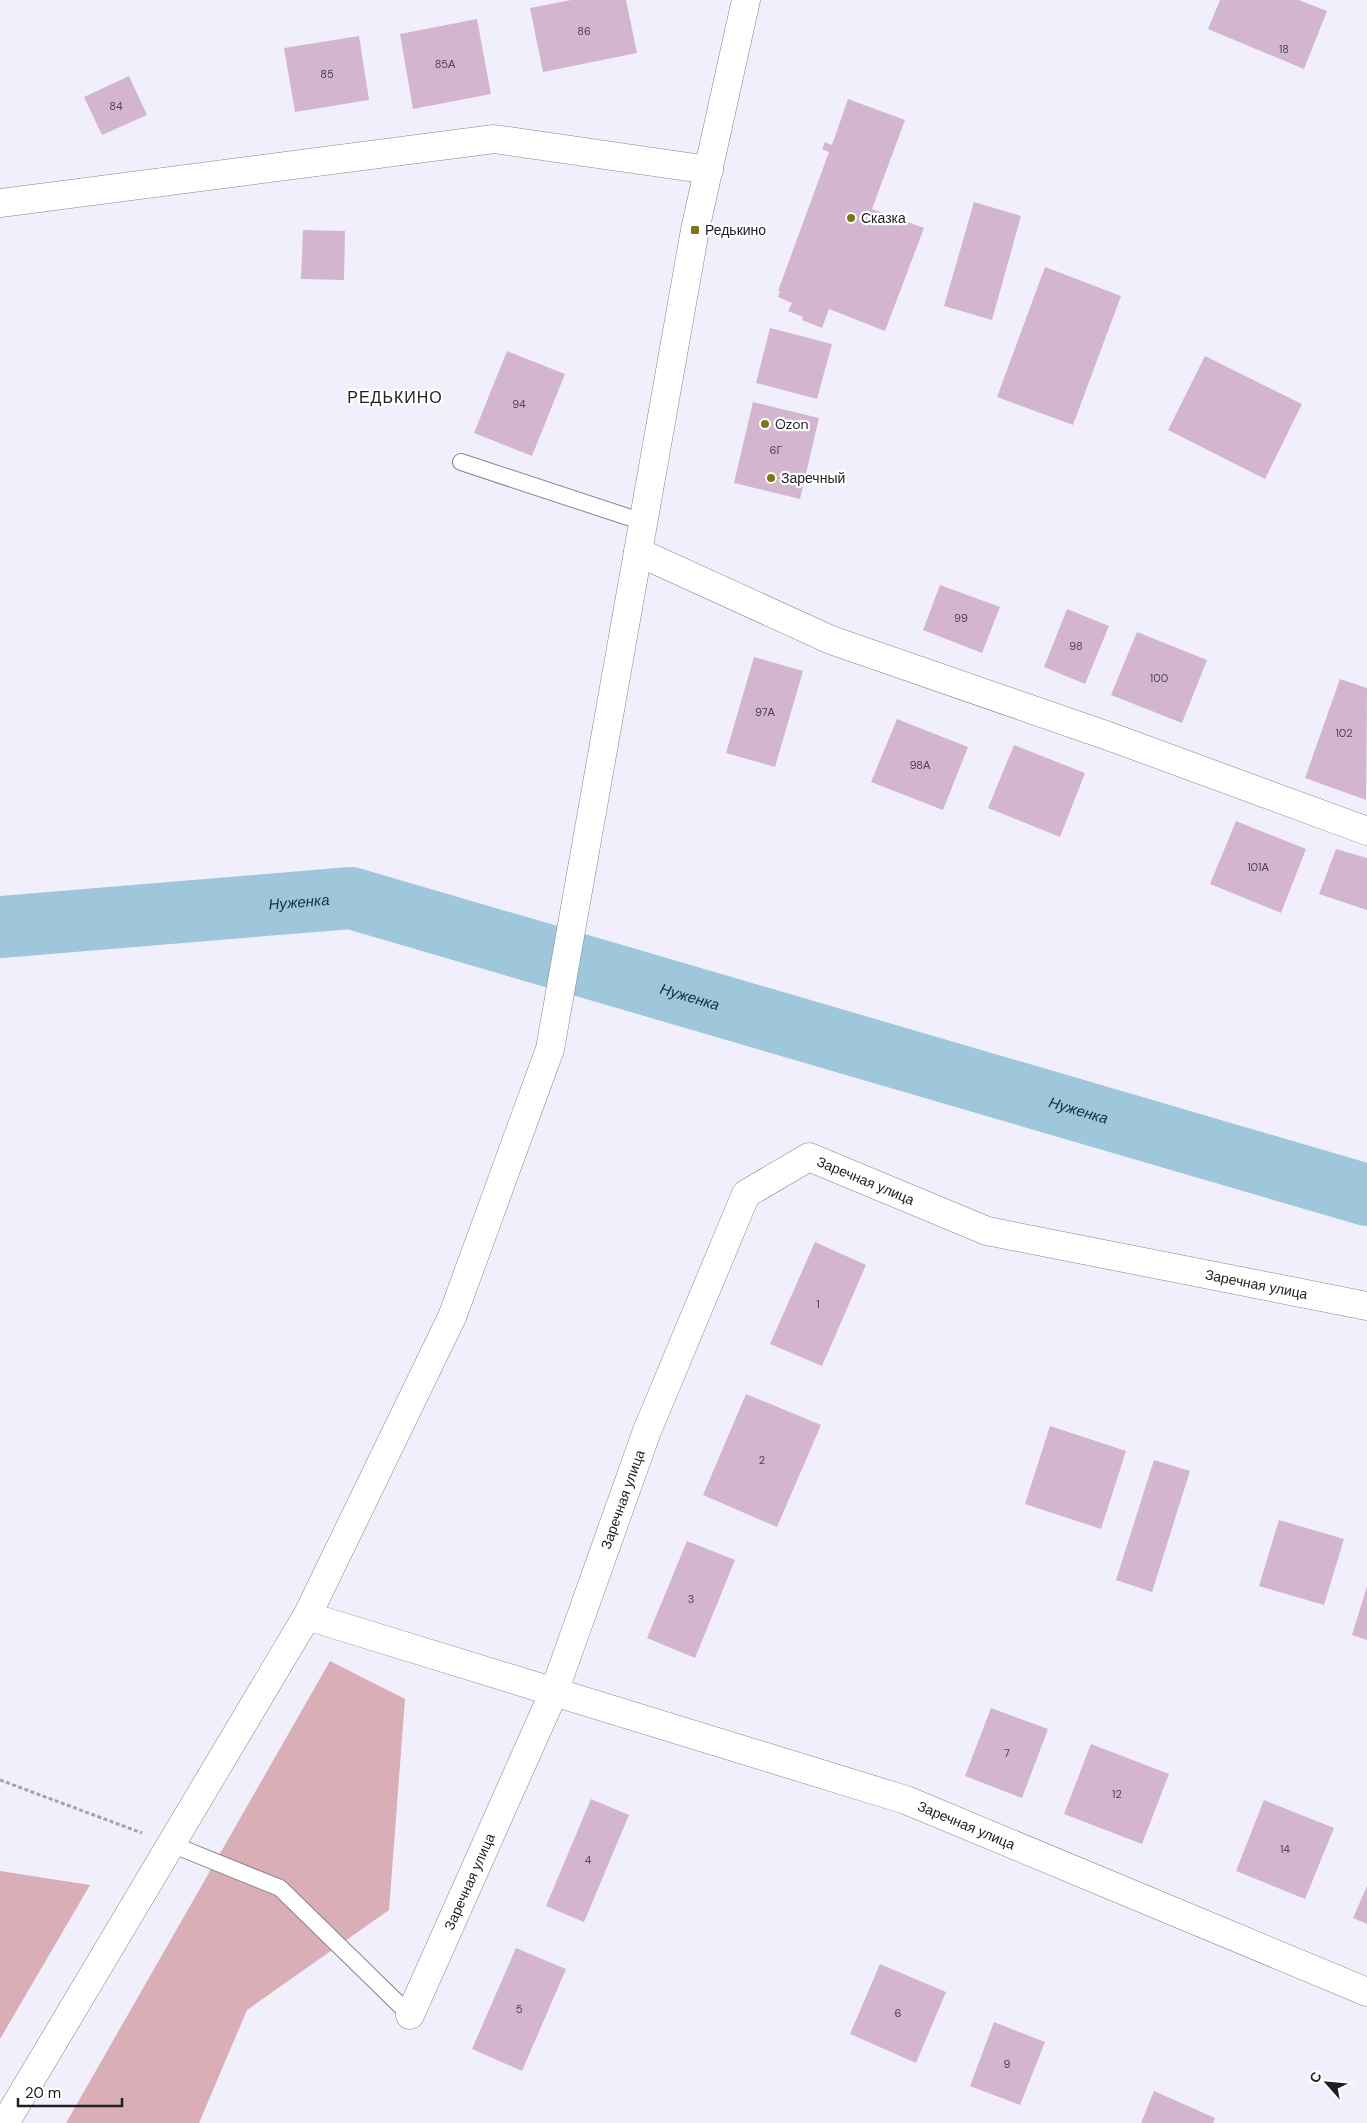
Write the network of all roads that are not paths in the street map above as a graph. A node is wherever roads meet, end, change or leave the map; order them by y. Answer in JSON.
{"nodes":[{"id":1,"x":746,"y":0,"type":"edge"},
{"id":2,"x":709,"y":170,"type":"junction"},
{"id":3,"x":0,"y":203,"type":"edge"},
{"id":4,"x":461,"y":462,"type":"dead end"},
{"id":5,"x":644,"y":522,"type":"junction"},
{"id":6,"x":638,"y":552,"type":"junction"},
{"id":7,"x":1367,"y":831,"type":"edge"},
{"id":8,"x":1367,"y":1306,"type":"edge"},
{"id":9,"x":307,"y":1616,"type":"junction"},
{"id":10,"x":554,"y":1692,"type":"junction"},
{"id":11,"x":171,"y":1844,"type":"junction"},
{"id":12,"x":1367,"y":1992,"type":"edge"},
{"id":13,"x":410,"y":2015,"type":"joint"},
{"id":14,"x":5,"y":2123,"type":"edge"}],
"edges":[{"from":1,"to":2,"type":"street"},
{"from":2,"to":3,"type":"street"},
{"from":2,"to":5,"type":"street"},
{"from":4,"to":5,"type":"lane"},
{"from":5,"to":6,"type":"street"},
{"from":6,"to":7,"type":"street"},
{"from":6,"to":9,"type":"street"},
{"from":8,"to":10,"type":"street","name":"Заречная улица"},
{"from":9,"to":10,"type":"street","name":"Заречная улица"},
{"from":9,"to":11,"type":"street"},
{"from":10,"to":12,"type":"street","name":"Заречная улица"},
{"from":10,"to":13,"type":"street","name":"Заречная улица"},
{"from":11,"to":13,"type":"lane"},
{"from":11,"to":14,"type":"street"}]}
